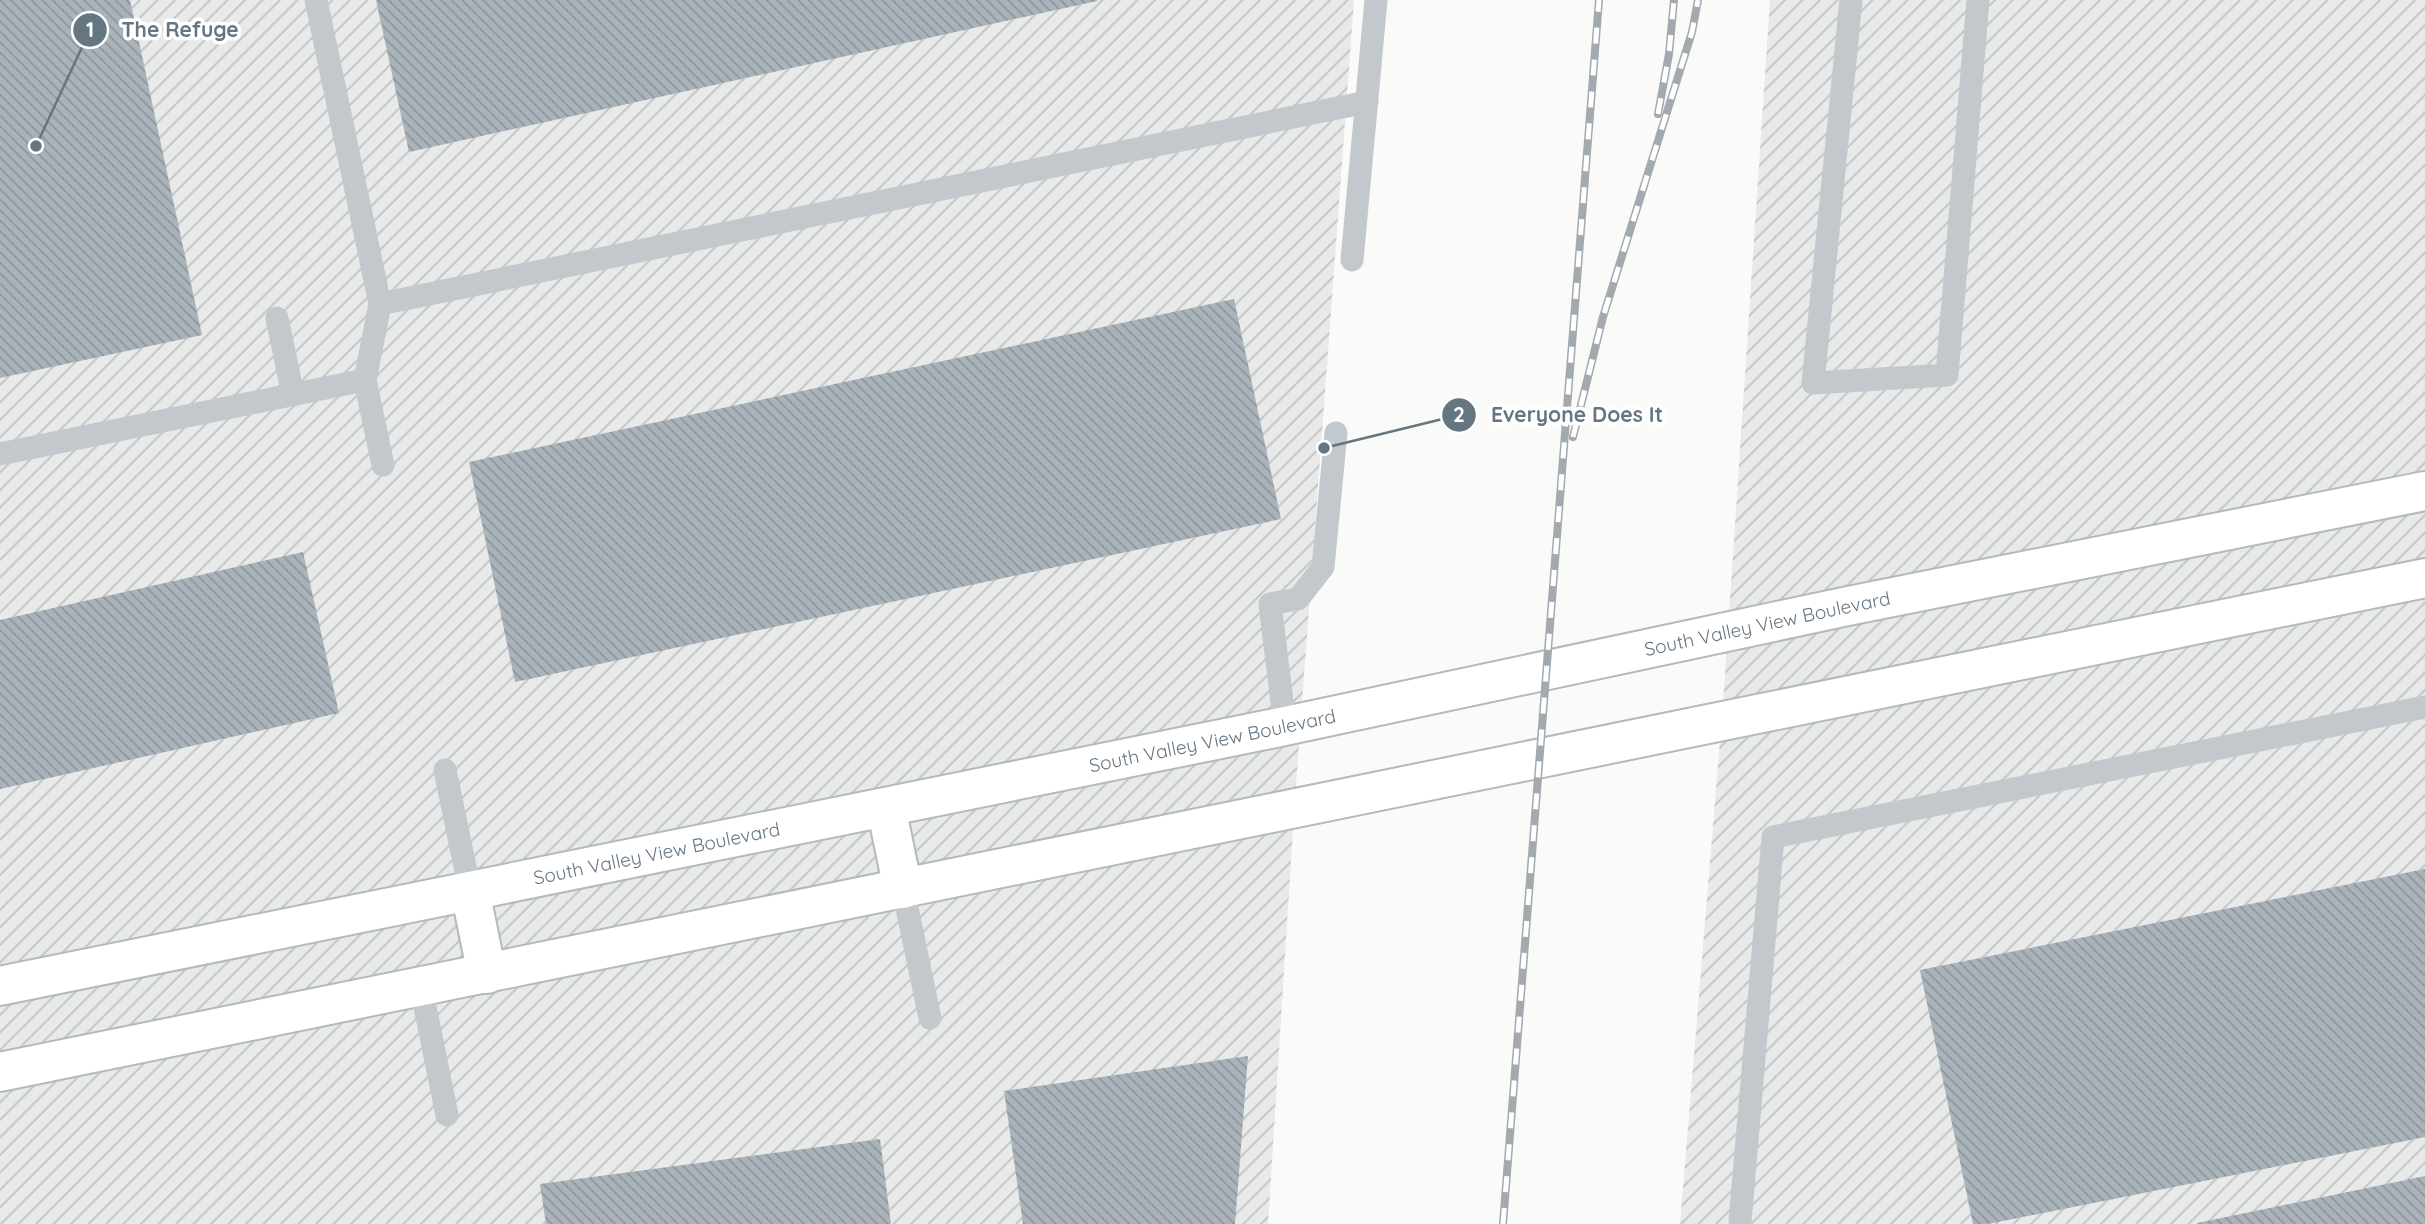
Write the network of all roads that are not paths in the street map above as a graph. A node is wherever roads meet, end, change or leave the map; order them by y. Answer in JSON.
{"nodes":[{"id":1,"x":316,"y":0,"type":"edge"},
{"id":2,"x":1376,"y":0,"type":"edge"},
{"id":3,"x":1851,"y":0,"type":"edge"},
{"id":4,"x":1978,"y":0,"type":"edge"},
{"id":5,"x":1367,"y":103,"type":"junction"},
{"id":6,"x":1352,"y":260,"type":"dead end"},
{"id":7,"x":380,"y":304,"type":"junction"},
{"id":8,"x":276,"y":318,"type":"dead end"},
{"id":9,"x":365,"y":380,"type":"junction"},
{"id":10,"x":293,"y":395,"type":"junction"},
{"id":11,"x":1336,"y":433,"type":"dead end"},
{"id":12,"x":0,"y":454,"type":"edge"},
{"id":13,"x":383,"y":465,"type":"dead end"},
{"id":14,"x":2425,"y":491,"type":"edge"},
{"id":15,"x":2425,"y":578,"type":"edge"},
{"id":16,"x":2425,"y":707,"type":"edge"},
{"id":17,"x":1285,"y":726,"type":"junction"},
{"id":18,"x":445,"y":771,"type":"dead end"},
{"id":19,"x":886,"y":807,"type":"junction"},
{"id":20,"x":903,"y":889,"type":"junction"},
{"id":21,"x":470,"y":891,"type":"junction"},
{"id":22,"x":487,"y":974,"type":"junction"},
{"id":23,"x":0,"y":986,"type":"edge"},
{"id":24,"x":421,"y":987,"type":"junction"},
{"id":25,"x":929,"y":1017,"type":"dead end"},
{"id":26,"x":0,"y":1072,"type":"edge"},
{"id":27,"x":447,"y":1115,"type":"dead end"},
{"id":28,"x":1740,"y":1222,"type":"dead end"}],
"edges":[{"from":1,"to":7,"type":"lane"},
{"from":2,"to":5,"type":"lane"},
{"from":3,"to":4,"type":"lane"},
{"from":5,"to":6,"type":"lane"},
{"from":5,"to":7,"type":"lane"},
{"from":7,"to":9,"type":"lane"},
{"from":8,"to":10,"type":"lane"},
{"from":9,"to":10,"type":"lane"},
{"from":9,"to":13,"type":"lane"},
{"from":10,"to":12,"type":"lane"},
{"from":11,"to":17,"type":"lane"},
{"from":14,"to":17,"type":"main road","name":"South Valley View Boulevard"},
{"from":15,"to":20,"type":"main road"},
{"from":16,"to":28,"type":"lane"},
{"from":17,"to":19,"type":"main road","name":"South Valley View Boulevard"},
{"from":18,"to":21,"type":"lane"},
{"from":19,"to":20,"type":"main road"},
{"from":19,"to":21,"type":"main road","name":"South Valley View Boulevard"},
{"from":20,"to":22,"type":"main road"},
{"from":20,"to":25,"type":"lane"},
{"from":21,"to":22,"type":"main road"},
{"from":21,"to":23,"type":"main road","name":"South Valley View Boulevard"},
{"from":22,"to":24,"type":"main road"},
{"from":24,"to":26,"type":"main road"},
{"from":24,"to":27,"type":"lane"}]}
